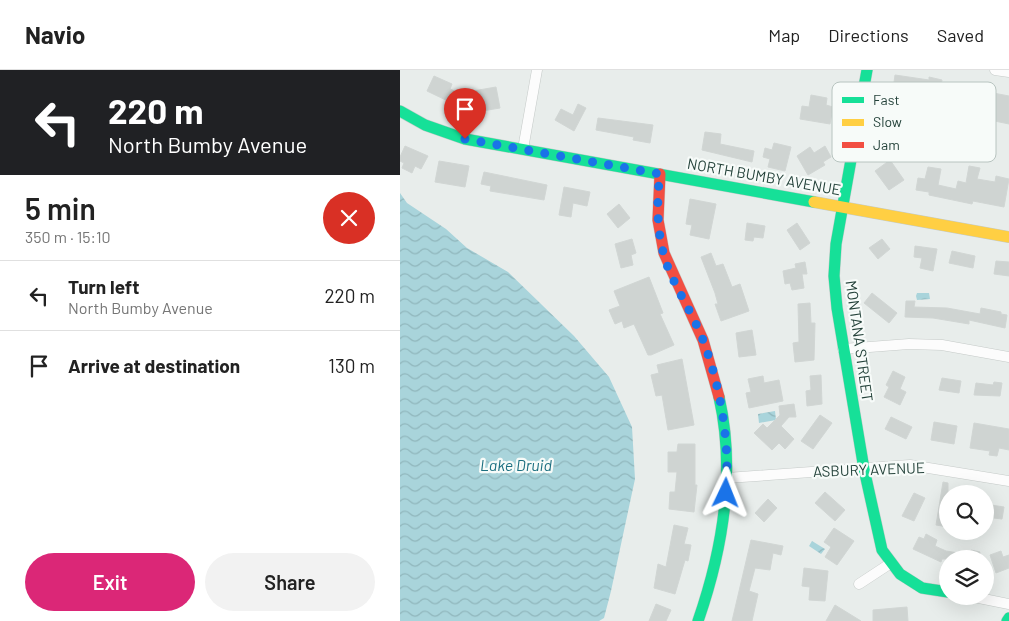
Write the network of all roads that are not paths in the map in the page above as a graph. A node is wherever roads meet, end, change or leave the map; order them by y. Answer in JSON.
{"nodes":[{"id":1,"x":537,"y":70,"type":"edge"},
{"id":2,"x":995,"y":70,"type":"edge"},
{"id":3,"x":1009,"y":72,"type":"edge"},
{"id":4,"x":400,"y":111,"type":"edge"},
{"id":5,"x":523,"y":149,"type":"junction"},
{"id":6,"x":850,"y":162,"type":"edge"},
{"id":7,"x":660,"y":174,"type":"junction"},
{"id":8,"x":842,"y":206,"type":"junction"},
{"id":9,"x":1009,"y":236,"type":"edge"},
{"id":10,"x":843,"y":349,"type":"junction"},
{"id":11,"x":1009,"y":357,"type":"edge"},
{"id":12,"x":864,"y":468,"type":"junction"},
{"id":13,"x":727,"y":478,"type":"junction"},
{"id":14,"x":1009,"y":481,"type":"edge"},
{"id":15,"x":891,"y":563,"type":"junction"},
{"id":16,"x":859,"y":584,"type":"dead end"},
{"id":17,"x":939,"y":591,"type":"edge"},
{"id":18,"x":994,"y":601,"type":"edge"},
{"id":19,"x":1009,"y":604,"type":"edge"},
{"id":20,"x":698,"y":621,"type":"edge"}],
"edges":[{"from":1,"to":5,"type":"street"},
{"from":2,"to":3,"type":"street"},
{"from":4,"to":5,"type":"street","name":"NORTH BUMBY AVENUE"},
{"from":5,"to":7,"type":"street","name":"NORTH BUMBY AVENUE"},
{"from":6,"to":8,"type":"street","name":"MONTANA STREET"},
{"from":7,"to":8,"type":"street","name":"NORTH BUMBY AVENUE"},
{"from":7,"to":13,"type":"street"},
{"from":8,"to":9,"type":"street","name":"NORTH BUMBY AVENUE"},
{"from":8,"to":10,"type":"street","name":"MONTANA STREET"},
{"from":10,"to":11,"type":"street"},
{"from":10,"to":12,"type":"street","name":"MONTANA STREET"},
{"from":12,"to":13,"type":"street","name":"ASBURY AVENUE"},
{"from":12,"to":14,"type":"street","name":"ASBURY AVENUE"},
{"from":12,"to":15,"type":"street","name":"MONTANA STREET"},
{"from":13,"to":20,"type":"street"},
{"from":15,"to":16,"type":"street"},
{"from":15,"to":17,"type":"street"},
{"from":18,"to":19,"type":"street"}]}
